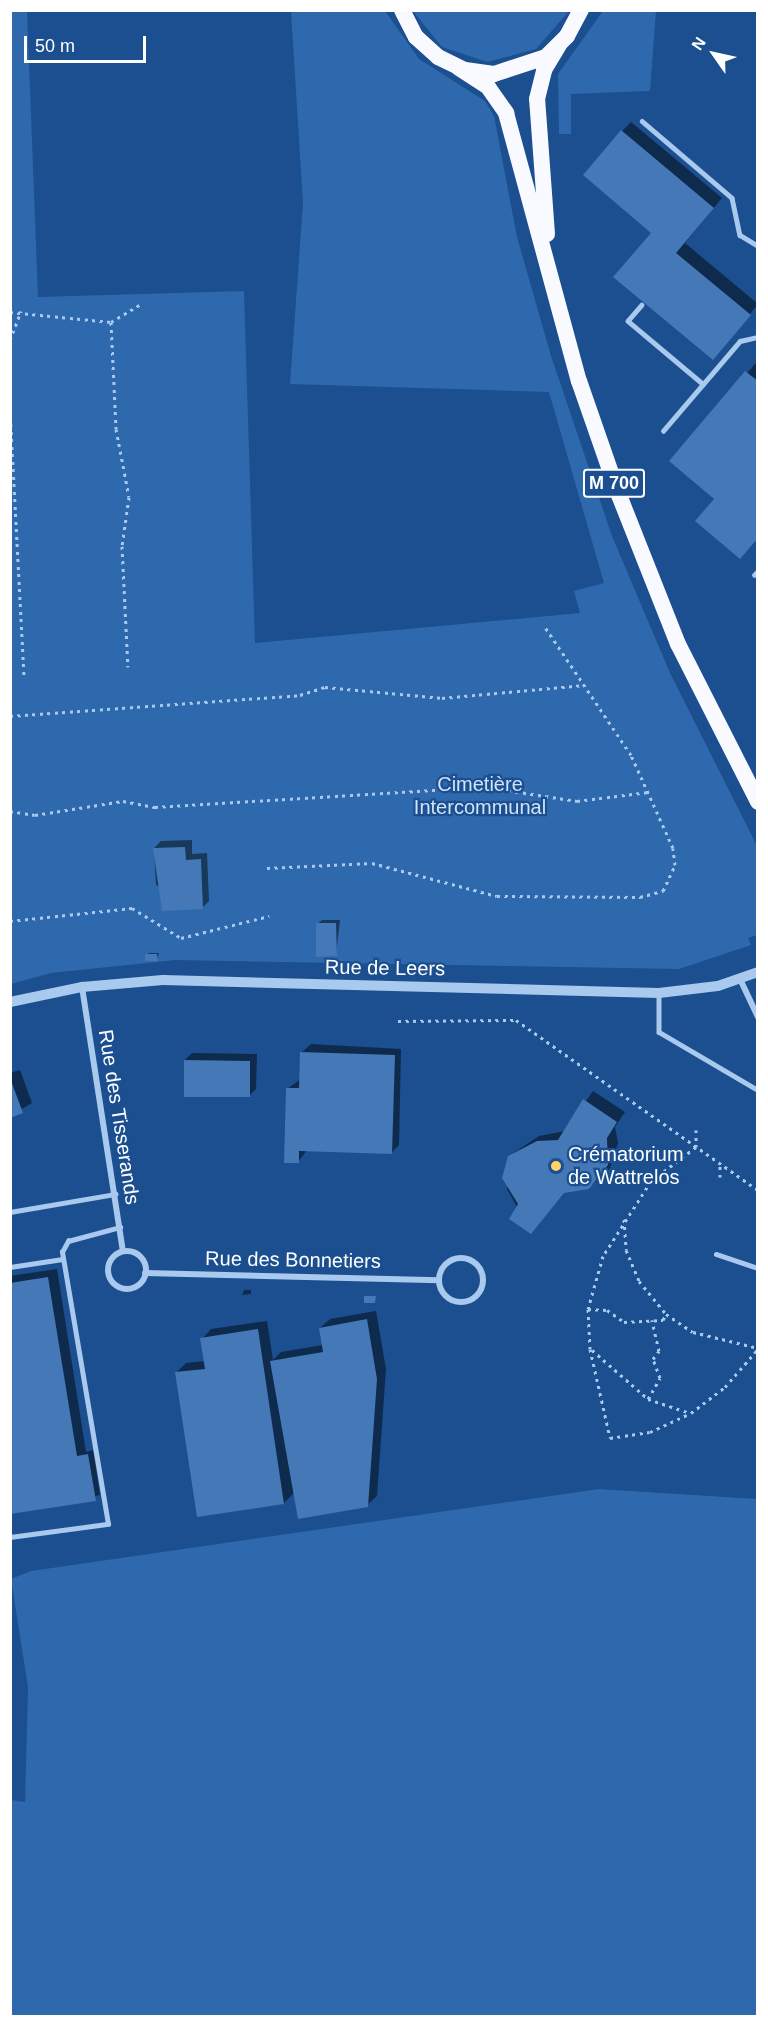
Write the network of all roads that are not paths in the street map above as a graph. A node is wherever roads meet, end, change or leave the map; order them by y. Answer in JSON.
{"nodes":[{"id":1,"x":402,"y":10,"type":"edge"},
{"id":2,"x":582,"y":12,"type":"edge"},
{"id":3,"x":559,"y":45,"type":"junction"},
{"id":4,"x":459,"y":68,"type":"junction"},
{"id":5,"x":642,"y":121,"type":"dead end"},
{"id":6,"x":758,"y":246,"type":"edge"},
{"id":7,"x":642,"y":305,"type":"dead end"},
{"id":8,"x":562,"y":318,"type":"junction"},
{"id":9,"x":758,"y":338,"type":"edge"},
{"id":10,"x":703,"y":384,"type":"junction"},
{"id":11,"x":663,"y":431,"type":"dead end"},
{"id":12,"x":758,"y":802,"type":"edge"},
{"id":13,"x":758,"y":972,"type":"edge"},
{"id":14,"x":740,"y":979,"type":"junction"},
{"id":15,"x":82,"y":987,"type":"junction"},
{"id":16,"x":659,"y":993,"type":"junction"},
{"id":17,"x":10,"y":1002,"type":"edge"},
{"id":18,"x":758,"y":1017,"type":"edge"},
{"id":19,"x":758,"y":1090,"type":"edge"},
{"id":20,"x":115,"y":1194,"type":"junction"},
{"id":21,"x":10,"y":1212,"type":"edge"},
{"id":22,"x":120,"y":1227,"type":"junction"},
{"id":23,"x":123,"y":1251,"type":"junction"},
{"id":24,"x":716,"y":1254,"type":"dead end"},
{"id":25,"x":62,"y":1259,"type":"junction"},
{"id":26,"x":10,"y":1267,"type":"edge"},
{"id":27,"x":758,"y":1268,"type":"edge"},
{"id":28,"x":145,"y":1272,"type":"junction"},
{"id":29,"x":439,"y":1280,"type":"junction"},
{"id":30,"x":10,"y":1537,"type":"edge"}],
"edges":[{"from":1,"to":4,"type":"highway"},
{"from":2,"to":3,"type":"highway"},
{"from":3,"to":4,"type":"highway"},
{"from":3,"to":8,"type":"highway","number":"M 700"},
{"from":4,"to":8,"type":"highway","number":"M 700"},
{"from":5,"to":6,"type":"lane"},
{"from":7,"to":10,"type":"lane"},
{"from":8,"to":12,"type":"highway","number":"M 700"},
{"from":9,"to":10,"type":"lane"},
{"from":10,"to":11,"type":"lane"},
{"from":13,"to":14,"type":"street","name":"Rue de Leers"},
{"from":14,"to":16,"type":"street","name":"Rue de Leers"},
{"from":14,"to":18,"type":"street"},
{"from":15,"to":16,"type":"street","name":"Rue de Leers"},
{"from":15,"to":17,"type":"street","name":"Rue de Leers"},
{"from":15,"to":20,"type":"street","name":"Rue des Tisserands"},
{"from":16,"to":19,"type":"lane"},
{"from":20,"to":21,"type":"lane"},
{"from":20,"to":22,"type":"street","name":"Rue des Tisserands"},
{"from":22,"to":23,"type":"street","name":"Rue des Tisserands"},
{"from":22,"to":25,"type":"lane"},
{"from":23,"to":28,"type":"street"},
{"from":23,"to":28,"type":"street"},
{"from":24,"to":27,"type":"lane"},
{"from":25,"to":26,"type":"lane"},
{"from":25,"to":30,"type":"lane"},
{"from":28,"to":29,"type":"street","name":"Rue des Bonnetiers"},
{"from":29,"to":29,"type":"street"}]}
